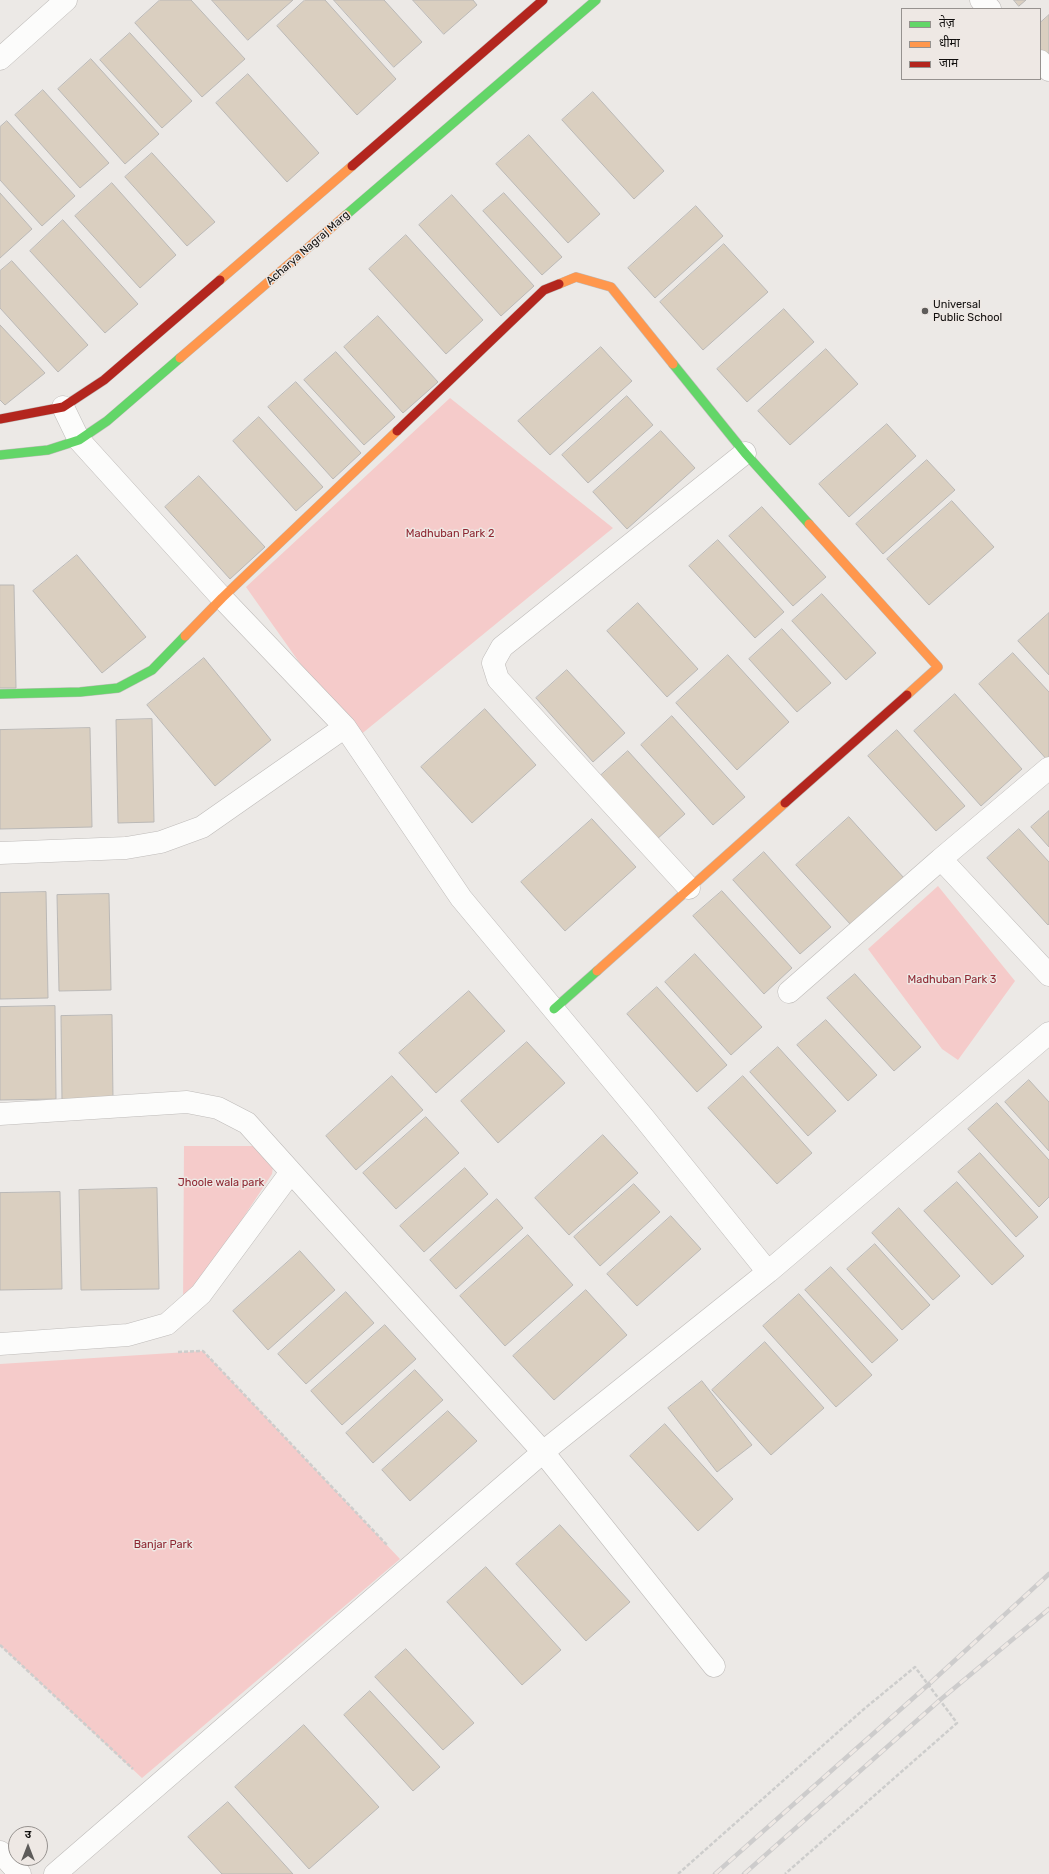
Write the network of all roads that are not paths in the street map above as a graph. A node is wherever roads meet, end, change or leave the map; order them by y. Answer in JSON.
{"nodes":[{"id":1,"x":66,"y":0,"type":"edge"},
{"id":2,"x":543,"y":0,"type":"edge"},
{"id":3,"x":596,"y":0,"type":"edge"},
{"id":4,"x":981,"y":0,"type":"edge"},
{"id":5,"x":989,"y":8,"type":"edge"},
{"id":6,"x":0,"y":59,"type":"edge"},
{"id":7,"x":1041,"y":62,"type":"edge"},
{"id":8,"x":1049,"y":70,"type":"edge"},
{"id":9,"x":63,"y":407,"type":"junction"},
{"id":10,"x":0,"y":419,"type":"edge"},
{"id":11,"x":79,"y":440,"type":"junction"},
{"id":12,"x":745,"y":453,"type":"junction"},
{"id":13,"x":0,"y":455,"type":"edge"},
{"id":14,"x":222,"y":598,"type":"junction"},
{"id":15,"x":0,"y":694,"type":"edge"},
{"id":16,"x":345,"y":727,"type":"junction"},
{"id":17,"x":1049,"y":768,"type":"edge"},
{"id":18,"x":0,"y":853,"type":"edge"},
{"id":19,"x":941,"y":859,"type":"junction"},
{"id":20,"x":689,"y":888,"type":"junction"},
{"id":21,"x":1049,"y":975,"type":"edge"},
{"id":22,"x":789,"y":992,"type":"dead end"},
{"id":23,"x":554,"y":1009,"type":"junction"},
{"id":24,"x":1049,"y":1033,"type":"edge"},
{"id":25,"x":0,"y":1114,"type":"edge"},
{"id":26,"x":291,"y":1172,"type":"junction"},
{"id":27,"x":768,"y":1272,"type":"junction"},
{"id":28,"x":0,"y":1344,"type":"edge"},
{"id":29,"x":543,"y":1452,"type":"junction"},
{"id":30,"x":714,"y":1666,"type":"dead end"},
{"id":31,"x":0,"y":1852,"type":"edge"},
{"id":32,"x":20,"y":1874,"type":"edge"},
{"id":33,"x":55,"y":1874,"type":"edge"}],
"edges":[{"from":1,"to":6,"type":"street"},
{"from":2,"to":9,"type":"street"},
{"from":3,"to":11,"type":"street","name":"Acharya Nagraj Marg"},
{"from":4,"to":5,"type":"street"},
{"from":7,"to":8,"type":"street"},
{"from":9,"to":10,"type":"street"},
{"from":9,"to":11,"type":"street"},
{"from":11,"to":13,"type":"street","name":"Acharya Nagraj Marg"},
{"from":11,"to":14,"type":"street"},
{"from":12,"to":14,"type":"street"},
{"from":12,"to":20,"type":"street"},
{"from":12,"to":20,"type":"street"},
{"from":14,"to":15,"type":"street"},
{"from":14,"to":16,"type":"street"},
{"from":16,"to":18,"type":"street"},
{"from":16,"to":23,"type":"street"},
{"from":17,"to":19,"type":"street"},
{"from":19,"to":21,"type":"street"},
{"from":19,"to":22,"type":"street"},
{"from":20,"to":23,"type":"street"},
{"from":23,"to":27,"type":"street"},
{"from":24,"to":27,"type":"street"},
{"from":25,"to":26,"type":"street"},
{"from":26,"to":28,"type":"street"},
{"from":26,"to":29,"type":"street"},
{"from":27,"to":29,"type":"street"},
{"from":29,"to":30,"type":"street"},
{"from":29,"to":33,"type":"street"},
{"from":31,"to":32,"type":"street"}]}
